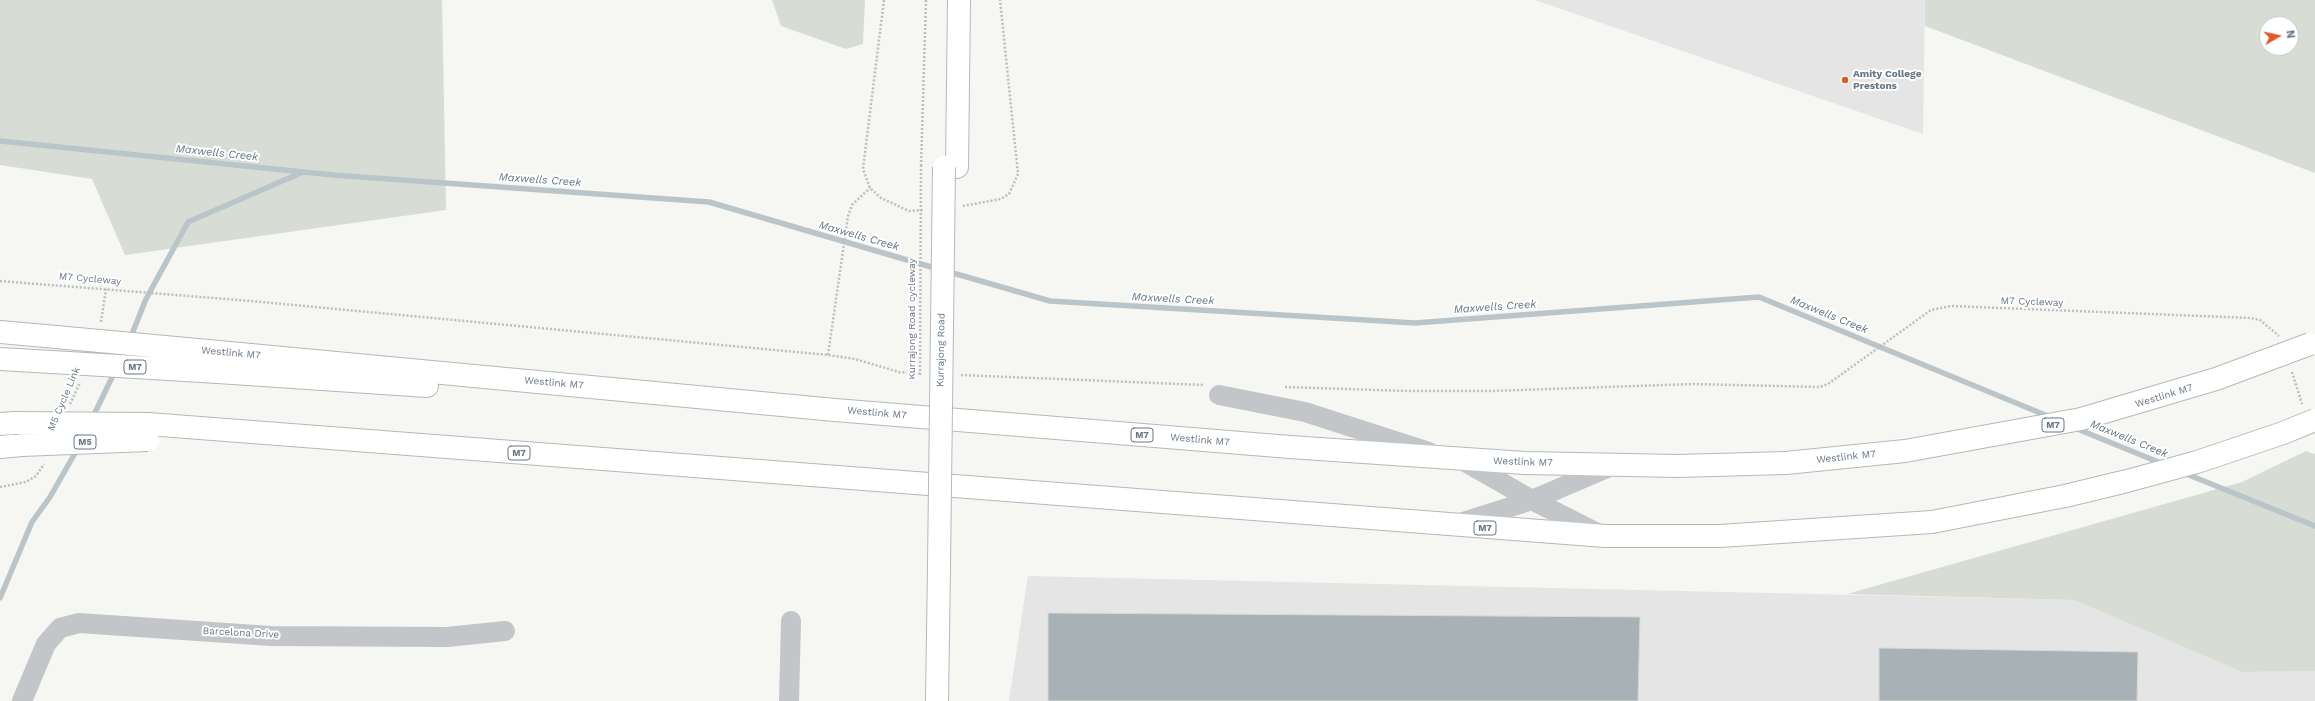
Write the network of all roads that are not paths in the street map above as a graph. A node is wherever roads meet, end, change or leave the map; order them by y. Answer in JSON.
{"nodes":[{"id":1,"x":946,"y":0,"type":"edge"},
{"id":2,"x":959,"y":0,"type":"edge"},
{"id":3,"x":951,"y":167,"type":"junction"},
{"id":4,"x":0,"y":332,"type":"edge"},
{"id":5,"x":2312,"y":343,"type":"edge"},
{"id":6,"x":0,"y":359,"type":"edge"},
{"id":7,"x":218,"y":362,"type":"junction"},
{"id":8,"x":1219,"y":395,"type":"dead end"},
{"id":9,"x":2309,"y":413,"type":"edge"},
{"id":10,"x":7,"y":424,"type":"edge"},
{"id":11,"x":148,"y":432,"type":"junction"},
{"id":12,"x":0,"y":447,"type":"edge"},
{"id":13,"x":1455,"y":459,"type":"junction"},
{"id":14,"x":1614,"y":465,"type":"junction"},
{"id":15,"x":1532,"y":500,"type":"junction"},
{"id":16,"x":1454,"y":525,"type":"junction"},
{"id":17,"x":1605,"y":536,"type":"junction"},
{"id":18,"x":946,"y":566,"type":"junction"},
{"id":19,"x":792,"y":621,"type":"dead end"},
{"id":20,"x":504,"y":631,"type":"dead end"},
{"id":21,"x":22,"y":701,"type":"edge"},
{"id":22,"x":789,"y":701,"type":"edge"},
{"id":23,"x":937,"y":701,"type":"edge"},
{"id":24,"x":950,"y":701,"type":"edge"}],
"edges":[{"from":1,"to":3,"type":"main road","name":"Kurrajong Road"},
{"from":2,"to":3,"type":"main road","name":"Kurrajong Road"},
{"from":3,"to":18,"type":"main road","name":"Kurrajong Road"},
{"from":4,"to":7,"type":"main road","name":"Westlink M7","number":"M7","bridge":true},
{"from":5,"to":14,"type":"main road","name":"Westlink M7","number":"M7","bridge":true},
{"from":6,"to":7,"type":"main road","number":"M7","bridge":true},
{"from":7,"to":13,"type":"main road","name":"Westlink M7","number":"M7"},
{"from":8,"to":13,"type":"street"},
{"from":9,"to":17,"type":"main road","number":"M7","bridge":true},
{"from":10,"to":11,"type":"main road","number":"M7","bridge":true},
{"from":11,"to":12,"type":"main road","number":"M5","bridge":true},
{"from":11,"to":16,"type":"main road","number":"M7"},
{"from":13,"to":14,"type":"main road","name":"Westlink M7","number":"M7"},
{"from":13,"to":15,"type":"street"},
{"from":14,"to":15,"type":"street"},
{"from":15,"to":16,"type":"street"},
{"from":15,"to":17,"type":"street"},
{"from":16,"to":17,"type":"main road","number":"M7"},
{"from":18,"to":23,"type":"main road","name":"Kurrajong Road"},
{"from":18,"to":24,"type":"main road","name":"Kurrajong Road"},
{"from":19,"to":22,"type":"street"},
{"from":20,"to":21,"type":"street","name":"Barcelona Drive"}]}
